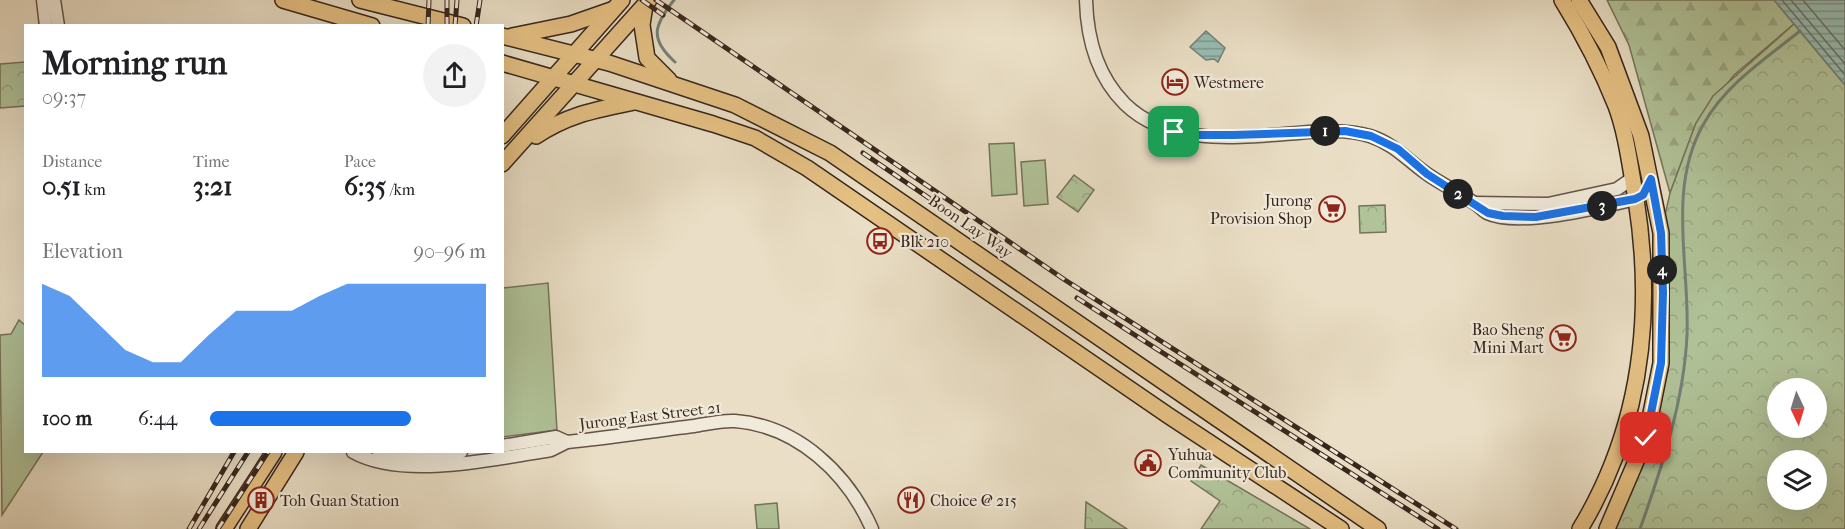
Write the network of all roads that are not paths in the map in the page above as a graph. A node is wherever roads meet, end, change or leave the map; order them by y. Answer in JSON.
{"nodes":[{"id":1,"x":43,"y":0,"type":"edge"},
{"id":2,"x":54,"y":0,"type":"edge"},
{"id":3,"x":283,"y":0,"type":"edge"},
{"id":4,"x":360,"y":0,"type":"edge"},
{"id":5,"x":1086,"y":0,"type":"edge"},
{"id":6,"x":1579,"y":0,"type":"edge"},
{"id":7,"x":1565,"y":1,"type":"edge"},
{"id":8,"x":647,"y":2,"type":"edge"},
{"id":9,"x":617,"y":5,"type":"edge"},
{"id":10,"x":46,"y":24,"type":"edge"},
{"id":11,"x":58,"y":24,"type":"edge"},
{"id":12,"x":365,"y":24,"type":"edge"},
{"id":13,"x":456,"y":24,"type":"edge"},
{"id":14,"x":504,"y":36,"type":"edge"},
{"id":15,"x":575,"y":54,"type":"junction"},
{"id":16,"x":596,"y":59,"type":"junction"},
{"id":17,"x":504,"y":64,"type":"edge"},
{"id":18,"x":554,"y":80,"type":"junction"},
{"id":19,"x":671,"y":82,"type":"junction"},
{"id":20,"x":572,"y":85,"type":"junction"},
{"id":21,"x":637,"y":101,"type":"junction"},
{"id":22,"x":504,"y":134,"type":"edge"},
{"id":23,"x":520,"y":147,"type":"junction"},
{"id":24,"x":504,"y":162,"type":"edge"},
{"id":25,"x":1633,"y":178,"type":"junction"},
{"id":26,"x":1651,"y":179,"type":"junction"},
{"id":27,"x":1635,"y":199,"type":"junction"},
{"id":28,"x":1475,"y":203,"type":"junction"},
{"id":29,"x":567,"y":442,"type":"junction"},
{"id":30,"x":504,"y":446,"type":"edge"},
{"id":31,"x":273,"y":453,"type":"edge"},
{"id":32,"x":295,"y":453,"type":"edge"},
{"id":33,"x":356,"y":453,"type":"edge"},
{"id":34,"x":386,"y":453,"type":"edge"},
{"id":35,"x":452,"y":453,"type":"edge"},
{"id":36,"x":224,"y":529,"type":"edge"},
{"id":37,"x":248,"y":529,"type":"edge"},
{"id":38,"x":872,"y":529,"type":"edge"},
{"id":39,"x":1341,"y":529,"type":"edge"},
{"id":40,"x":1378,"y":529,"type":"edge"},
{"id":41,"x":1580,"y":529,"type":"edge"},
{"id":42,"x":1606,"y":529,"type":"edge"}],
"edges":[{"from":1,"to":10,"type":"street"},
{"from":2,"to":11,"type":"street"},
{"from":3,"to":12,"type":"main road"},
{"from":4,"to":13,"type":"main road"},
{"from":5,"to":28,"type":"street"},
{"from":6,"to":26,"type":"main road"},
{"from":7,"to":25,"type":"main road"},
{"from":8,"to":16,"type":"main road"},
{"from":8,"to":19,"type":"main road"},
{"from":9,"to":14,"type":"main road"},
{"from":9,"to":15,"type":"main road"},
{"from":14,"to":15,"type":"main road","name":"Boon Lay Way"},
{"from":15,"to":16,"type":"main road","name":"Boon Lay Way"},
{"from":15,"to":18,"type":"main road"},
{"from":16,"to":19,"type":"main road","name":"Boon Lay Way"},
{"from":16,"to":20,"type":"main road"},
{"from":17,"to":18,"type":"main road"},
{"from":18,"to":20,"type":"main road"},
{"from":18,"to":22,"type":"main road"},
{"from":19,"to":40,"type":"main road","name":"Boon Lay Way"},
{"from":20,"to":21,"type":"main road"},
{"from":20,"to":23,"type":"main road"},
{"from":21,"to":23,"type":"main road"},
{"from":21,"to":39,"type":"main road"},
{"from":23,"to":24,"type":"main road"},
{"from":25,"to":27,"type":"main road"},
{"from":25,"to":28,"type":"street"},
{"from":26,"to":27,"type":"main road"},
{"from":26,"to":42,"type":"main road"},
{"from":27,"to":28,"type":"street"},
{"from":27,"to":41,"type":"main road"},
{"from":29,"to":30,"type":"street","name":"Jurong East Street 21"},
{"from":29,"to":33,"type":"street","name":"Jurong East Street 21"},
{"from":29,"to":38,"type":"street","name":"Jurong East Street 21"},
{"from":31,"to":36,"type":"main road"},
{"from":32,"to":37,"type":"main road"},
{"from":34,"to":35,"type":"street"}]}
